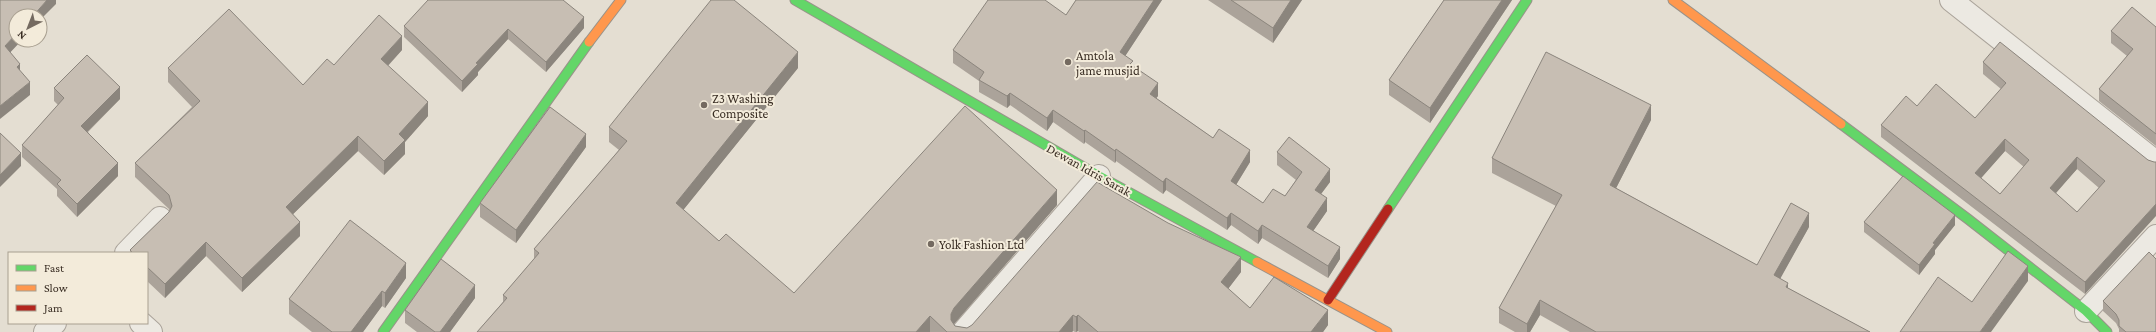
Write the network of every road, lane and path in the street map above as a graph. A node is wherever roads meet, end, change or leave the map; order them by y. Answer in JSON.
{"nodes":[{"id":1,"x":621,"y":0,"type":"edge"},
{"id":2,"x":795,"y":0,"type":"edge"},
{"id":3,"x":1527,"y":0,"type":"edge"},
{"id":4,"x":1673,"y":0,"type":"edge"},
{"id":5,"x":1951,"y":0,"type":"edge"},
{"id":6,"x":2156,"y":162,"type":"edge"},
{"id":7,"x":1099,"y":176,"type":"junction"},
{"id":8,"x":160,"y":218,"type":"edge"},
{"id":9,"x":2156,"y":236,"type":"edge"},
{"id":10,"x":127,"y":252,"type":"edge"},
{"id":11,"x":1328,"y":300,"type":"junction"},
{"id":12,"x":2086,"y":311,"type":"junction"},
{"id":13,"x":54,"y":324,"type":"edge"},
{"id":14,"x":143,"y":324,"type":"edge"},
{"id":15,"x":45,"y":332,"type":"edge"},
{"id":16,"x":152,"y":332,"type":"edge"},
{"id":17,"x":383,"y":332,"type":"edge"},
{"id":18,"x":963,"y":332,"type":"edge"},
{"id":19,"x":1387,"y":332,"type":"edge"},
{"id":20,"x":2107,"y":332,"type":"edge"}],
"edges":[{"from":1,"to":17,"type":"street"},
{"from":2,"to":7,"type":"street","name":"Dewan Idris Sarak"},
{"from":3,"to":11,"type":"street"},
{"from":4,"to":12,"type":"street"},
{"from":5,"to":6,"type":"street"},
{"from":7,"to":11,"type":"street","name":"Dewan Idris Sarak"},
{"from":7,"to":18,"type":"street"},
{"from":8,"to":10,"type":"street"},
{"from":9,"to":12,"type":"street"},
{"from":11,"to":19,"type":"street","name":"Dewan Idris Sarak"},
{"from":12,"to":20,"type":"street"},
{"from":13,"to":15,"type":"street"},
{"from":14,"to":16,"type":"street"}]}
